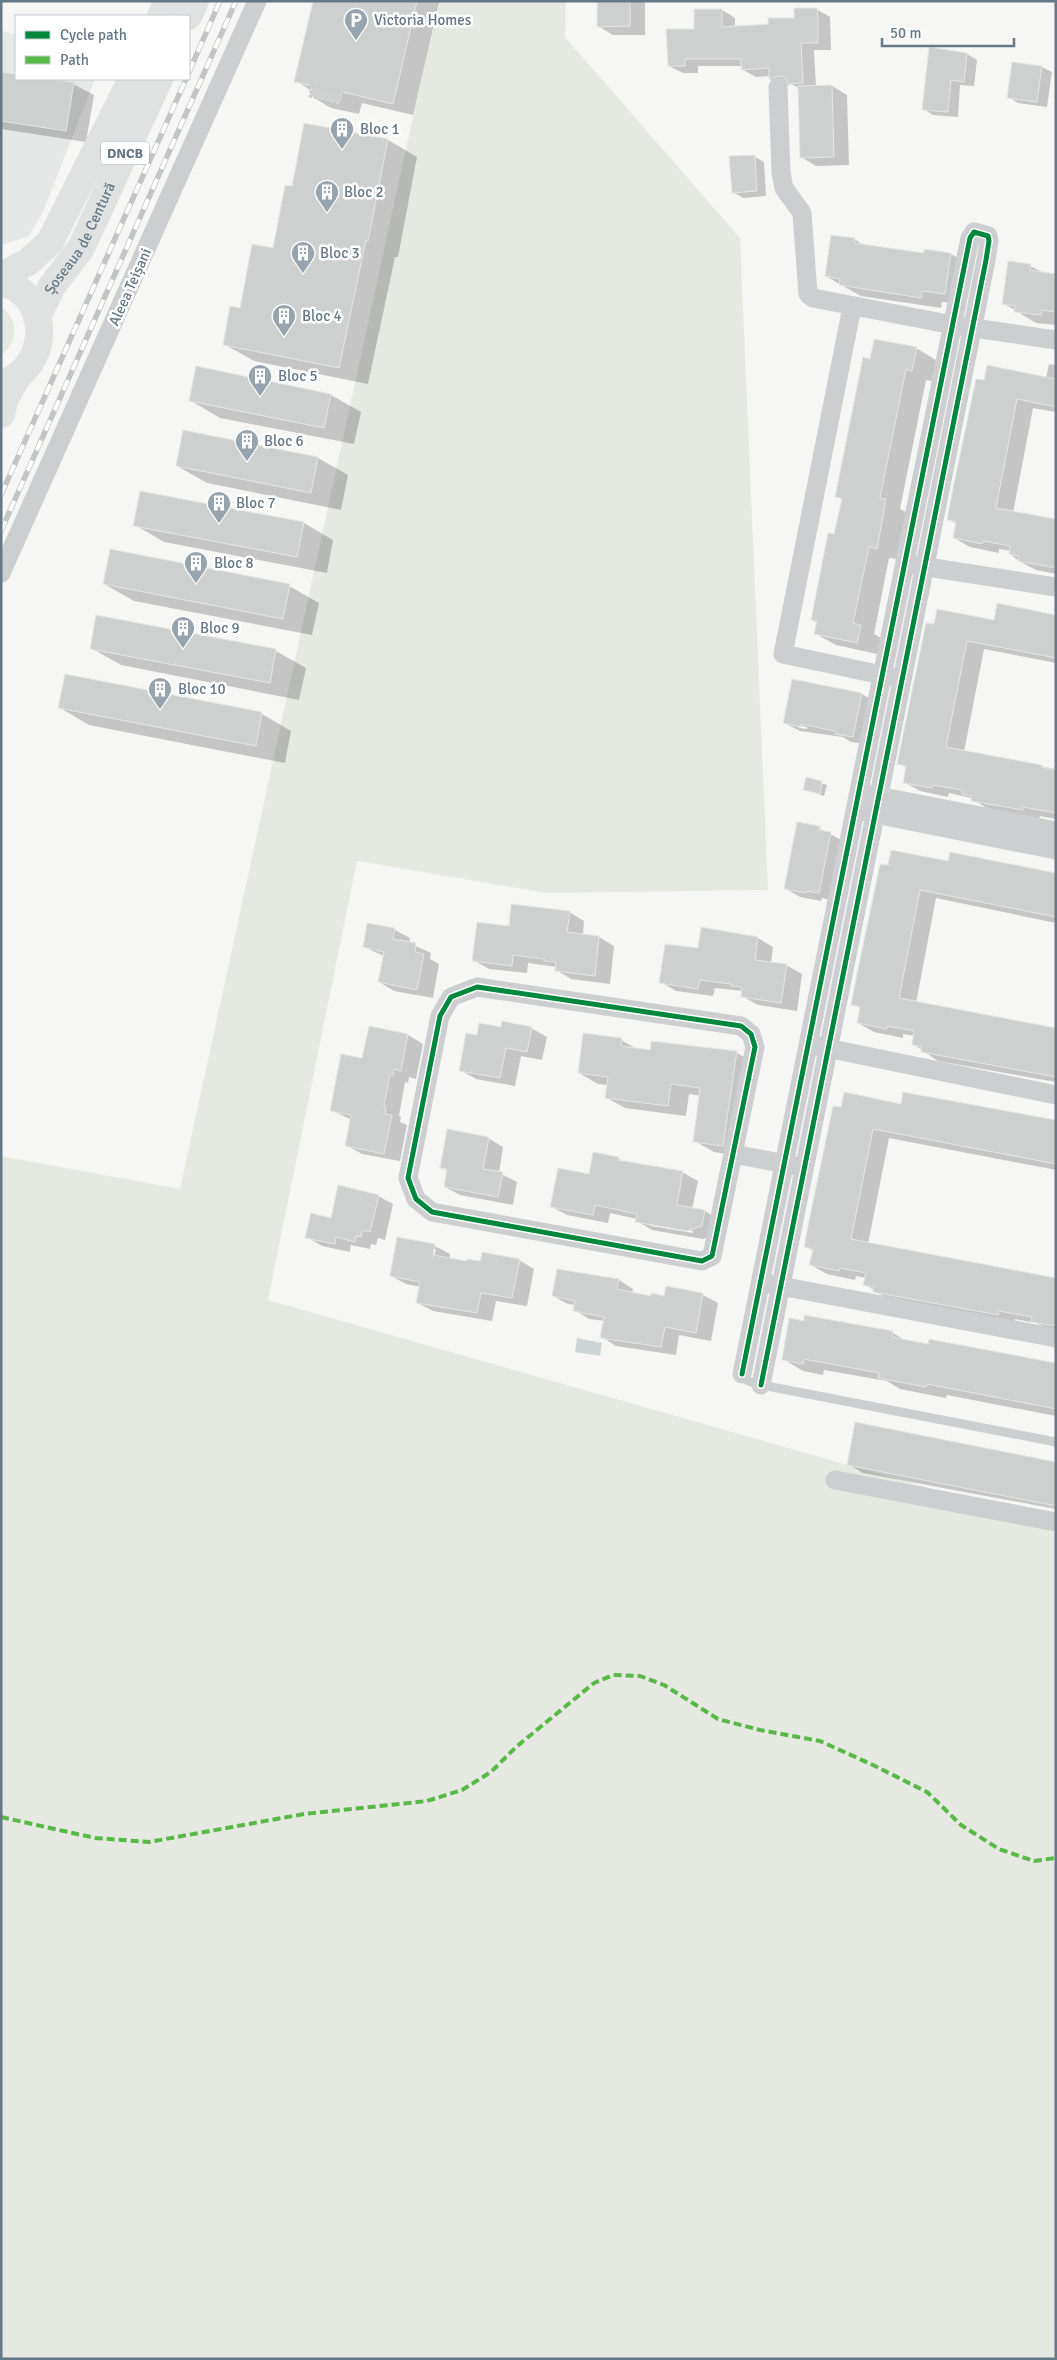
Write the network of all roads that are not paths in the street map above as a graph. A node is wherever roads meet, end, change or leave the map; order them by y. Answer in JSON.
{"nodes":[{"id":1,"x":168,"y":1,"type":"edge"},
{"id":2,"x":195,"y":1,"type":"edge"},
{"id":3,"x":257,"y":1,"type":"edge"},
{"id":4,"x":161,"y":15,"type":"edge"},
{"id":5,"x":188,"y":15,"type":"edge"},
{"id":6,"x":131,"y":80,"type":"edge"},
{"id":7,"x":159,"y":80,"type":"edge"},
{"id":8,"x":778,"y":87,"type":"dead end"},
{"id":9,"x":1,"y":276,"type":"edge"},
{"id":10,"x":1,"y":282,"type":"edge"},
{"id":11,"x":852,"y":307,"type":"junction"},
{"id":12,"x":38,"y":317,"type":"junction"},
{"id":13,"x":953,"y":325,"type":"junction"},
{"id":14,"x":973,"y":328,"type":"junction"},
{"id":15,"x":1056,"y":340,"type":"edge"},
{"id":16,"x":10,"y":380,"type":"edge"},
{"id":17,"x":1,"y":414,"type":"edge"},
{"id":18,"x":905,"y":564,"type":"junction"},
{"id":19,"x":925,"y":567,"type":"junction"},
{"id":20,"x":1,"y":573,"type":"edge"},
{"id":21,"x":1056,"y":587,"type":"edge"},
{"id":22,"x":883,"y":675,"type":"junction"},
{"id":23,"x":902,"y":679,"type":"junction"},
{"id":24,"x":858,"y":801,"type":"junction"},
{"id":25,"x":877,"y":805,"type":"junction"},
{"id":26,"x":1056,"y":831,"type":"edge"},
{"id":27,"x":1056,"y":850,"type":"edge"},
{"id":28,"x":809,"y":1045,"type":"junction"},
{"id":29,"x":828,"y":1049,"type":"junction"},
{"id":30,"x":1056,"y":1095,"type":"edge"},
{"id":31,"x":734,"y":1154,"type":"junction"},
{"id":32,"x":785,"y":1164,"type":"junction"},
{"id":33,"x":804,"y":1168,"type":"junction"},
{"id":34,"x":761,"y":1282,"type":"junction"},
{"id":35,"x":780,"y":1286,"type":"junction"},
{"id":36,"x":1056,"y":1338,"type":"edge"},
{"id":37,"x":742,"y":1374,"type":"joint"},
{"id":38,"x":761,"y":1385,"type":"junction"},
{"id":39,"x":1056,"y":1442,"type":"edge"},
{"id":40,"x":835,"y":1480,"type":"dead end"},
{"id":41,"x":1056,"y":1522,"type":"edge"}],
"edges":[{"from":1,"to":4,"type":"main road"},
{"from":2,"to":5,"type":"main road"},
{"from":3,"to":20,"type":"street","name":"Aleea Teișani"},
{"from":6,"to":9,"type":"main road","name":"Șoseaua de Centură","number":"DNCB"},
{"from":7,"to":12,"type":"main road","name":"Șoseaua de Centură","number":"DNCB"},
{"from":8,"to":11,"type":"street"},
{"from":10,"to":12,"type":"main road"},
{"from":11,"to":13,"type":"street"},
{"from":11,"to":22,"type":"street"},
{"from":12,"to":16,"type":"main road","number":"DNCB"},
{"from":13,"to":14,"type":"street"},
{"from":13,"to":14,"type":"street"},
{"from":13,"to":18,"type":"street"},
{"from":14,"to":15,"type":"street"},
{"from":14,"to":19,"type":"street"},
{"from":16,"to":17,"type":"main road","number":"DNCB"},
{"from":18,"to":19,"type":"street"},
{"from":18,"to":22,"type":"street"},
{"from":19,"to":21,"type":"street"},
{"from":19,"to":23,"type":"street"},
{"from":22,"to":23,"type":"street"},
{"from":22,"to":24,"type":"street"},
{"from":23,"to":25,"type":"street"},
{"from":24,"to":25,"type":"street"},
{"from":24,"to":28,"type":"street"},
{"from":25,"to":26,"type":"street"},
{"from":25,"to":27,"type":"street"},
{"from":25,"to":29,"type":"street"},
{"from":28,"to":29,"type":"street"},
{"from":28,"to":32,"type":"street"},
{"from":29,"to":30,"type":"street"},
{"from":29,"to":33,"type":"street"},
{"from":31,"to":31,"type":"street"},
{"from":31,"to":32,"type":"street"},
{"from":32,"to":33,"type":"street"},
{"from":32,"to":34,"type":"street"},
{"from":33,"to":35,"type":"street"},
{"from":34,"to":35,"type":"street"},
{"from":34,"to":37,"type":"street"},
{"from":35,"to":36,"type":"street"},
{"from":35,"to":38,"type":"street"},
{"from":37,"to":38,"type":"lane"},
{"from":38,"to":39,"type":"lane"},
{"from":40,"to":41,"type":"street"}]}
